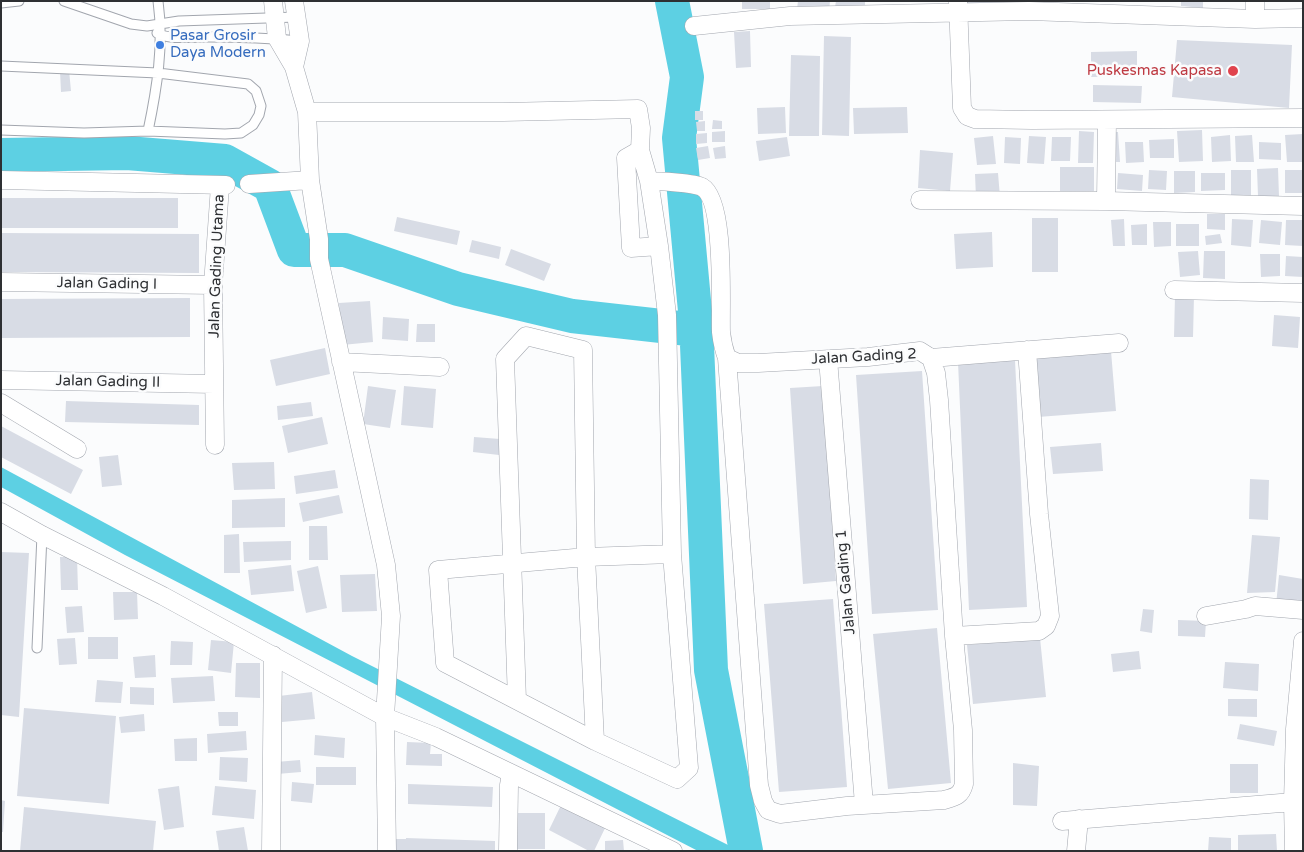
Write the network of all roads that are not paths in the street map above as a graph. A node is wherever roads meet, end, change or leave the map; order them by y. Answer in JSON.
{"nodes":[{"id":1,"x":19,"y":1,"type":"edge"},
{"id":2,"x":64,"y":1,"type":"edge"},
{"id":3,"x":158,"y":1,"type":"edge"},
{"id":4,"x":1255,"y":1,"type":"edge"},
{"id":5,"x":1,"y":3,"type":"edge"},
{"id":6,"x":1029,"y":6,"type":"edge"},
{"id":7,"x":877,"y":7,"type":"edge"},
{"id":8,"x":959,"y":7,"type":"edge"},
{"id":9,"x":274,"y":9,"type":"edge"},
{"id":10,"x":295,"y":9,"type":"edge"},
{"id":11,"x":790,"y":9,"type":"edge"},
{"id":12,"x":1303,"y":18,"type":"edge"},
{"id":13,"x":1255,"y":19,"type":"junction"},
{"id":14,"x":161,"y":23,"type":"junction"},
{"id":15,"x":147,"y":26,"type":"junction"},
{"id":16,"x":694,"y":26,"type":"dead end"},
{"id":17,"x":161,"y":35,"type":"junction"},
{"id":18,"x":277,"y":38,"type":"junction"},
{"id":19,"x":300,"y":41,"type":"junction"},
{"id":20,"x":1,"y":66,"type":"edge"},
{"id":21,"x":294,"y":67,"type":"junction"},
{"id":22,"x":158,"y":73,"type":"junction"},
{"id":23,"x":307,"y":112,"type":"junction"},
{"id":24,"x":1303,"y":118,"type":"edge"},
{"id":25,"x":1106,"y":120,"type":"junction"},
{"id":26,"x":1,"y":130,"type":"edge"},
{"id":27,"x":148,"y":131,"type":"junction"},
{"id":28,"x":640,"y":150,"type":"junction"},
{"id":29,"x":1,"y":180,"type":"edge"},
{"id":30,"x":310,"y":180,"type":"junction"},
{"id":31,"x":657,"y":181,"type":"junction"},
{"id":32,"x":249,"y":184,"type":"dead end"},
{"id":33,"x":920,"y":200,"type":"dead end"},
{"id":34,"x":1106,"y":201,"type":"junction"},
{"id":35,"x":1303,"y":206,"type":"edge"},
{"id":36,"x":659,"y":246,"type":"junction"},
{"id":37,"x":1,"y":282,"type":"edge"},
{"id":38,"x":213,"y":285,"type":"junction"},
{"id":39,"x":1174,"y":290,"type":"dead end"},
{"id":40,"x":1303,"y":293,"type":"edge"},
{"id":41,"x":1119,"y":342,"type":"dead end"},
{"id":42,"x":1027,"y":350,"type":"junction"},
{"id":43,"x":727,"y":358,"type":"junction"},
{"id":44,"x":931,"y":358,"type":"junction"},
{"id":45,"x":828,"y":359,"type":"junction"},
{"id":46,"x":341,"y":362,"type":"junction"},
{"id":47,"x":440,"y":367,"type":"dead end"},
{"id":48,"x":1,"y":380,"type":"edge"},
{"id":49,"x":214,"y":384,"type":"junction"},
{"id":50,"x":1,"y":404,"type":"edge"},
{"id":51,"x":215,"y":445,"type":"dead end"},
{"id":52,"x":77,"y":449,"type":"dead end"},
{"id":53,"x":1,"y":512,"type":"edge"},
{"id":54,"x":42,"y":535,"type":"junction"},
{"id":55,"x":672,"y":554,"type":"junction"},
{"id":56,"x":586,"y":557,"type":"junction"},
{"id":57,"x":512,"y":563,"type":"junction"},
{"id":58,"x":1303,"y":610,"type":"edge"},
{"id":59,"x":1206,"y":616,"type":"dead end"},
{"id":60,"x":954,"y":636,"type":"junction"},
{"id":61,"x":1303,"y":641,"type":"edge"},
{"id":62,"x":36,"y":648,"type":"dead end"},
{"id":63,"x":273,"y":655,"type":"junction"},
{"id":64,"x":516,"y":700,"type":"junction"},
{"id":65,"x":385,"y":717,"type":"junction"},
{"id":66,"x":1299,"y":728,"type":"edge"},
{"id":67,"x":595,"y":741,"type":"junction"},
{"id":68,"x":511,"y":774,"type":"junction"},
{"id":69,"x":1292,"y":802,"type":"junction"},
{"id":70,"x":864,"y":804,"type":"junction"},
{"id":71,"x":271,"y":851,"type":"edge"},
{"id":72,"x":387,"y":851,"type":"edge"},
{"id":73,"x":508,"y":851,"type":"edge"},
{"id":74,"x":673,"y":851,"type":"edge"},
{"id":75,"x":1076,"y":851,"type":"edge"},
{"id":76,"x":1294,"y":851,"type":"edge"}],
"edges":[{"from":1,"to":5,"type":"lane"},
{"from":2,"to":15,"type":"lane"},
{"from":3,"to":14,"type":"lane"},
{"from":4,"to":13,"type":"street"},
{"from":6,"to":8,"type":"street"},
{"from":6,"to":13,"type":"street"},
{"from":7,"to":8,"type":"street"},
{"from":7,"to":11,"type":"street"},
{"from":8,"to":25,"type":"street"},
{"from":9,"to":10,"type":"lane"},
{"from":9,"to":14,"type":"lane"},
{"from":9,"to":18,"type":"street"},
{"from":10,"to":19,"type":"street"},
{"from":11,"to":16,"type":"street"},
{"from":12,"to":13,"type":"street"},
{"from":14,"to":15,"type":"lane"},
{"from":14,"to":17,"type":"lane"},
{"from":15,"to":17,"type":"lane"},
{"from":17,"to":18,"type":"lane"},
{"from":17,"to":22,"type":"lane"},
{"from":18,"to":19,"type":"lane"},
{"from":18,"to":21,"type":"street"},
{"from":19,"to":21,"type":"street"},
{"from":20,"to":22,"type":"lane"},
{"from":21,"to":23,"type":"street"},
{"from":22,"to":27,"type":"lane"},
{"from":22,"to":27,"type":"lane"},
{"from":23,"to":28,"type":"street"},
{"from":23,"to":30,"type":"street"},
{"from":24,"to":25,"type":"street"},
{"from":25,"to":34,"type":"street"},
{"from":26,"to":27,"type":"lane"},
{"from":28,"to":31,"type":"street"},
{"from":28,"to":36,"type":"street"},
{"from":29,"to":38,"type":"street","name":"Jalan Gading Utama"},
{"from":30,"to":32,"type":"street"},
{"from":30,"to":46,"type":"street"},
{"from":31,"to":36,"type":"street"},
{"from":31,"to":43,"type":"street"},
{"from":33,"to":34,"type":"street"},
{"from":34,"to":35,"type":"street"},
{"from":36,"to":55,"type":"street"},
{"from":37,"to":38,"type":"street","name":"Jalan Gading I"},
{"from":38,"to":49,"type":"street","name":"Jalan Gading Utama"},
{"from":39,"to":40,"type":"street"},
{"from":41,"to":42,"type":"street","name":"Jalan Gading 2"},
{"from":42,"to":44,"type":"street","name":"Jalan Gading 2"},
{"from":42,"to":60,"type":"street"},
{"from":43,"to":45,"type":"street","name":"Jalan Gading 2"},
{"from":43,"to":70,"type":"street"},
{"from":44,"to":45,"type":"street","name":"Jalan Gading 2"},
{"from":44,"to":60,"type":"street"},
{"from":45,"to":70,"type":"street","name":"Jalan Gading 1"},
{"from":46,"to":47,"type":"street"},
{"from":46,"to":65,"type":"street"},
{"from":48,"to":49,"type":"street","name":"Jalan Gading II"},
{"from":49,"to":51,"type":"street","name":"Jalan Gading Utama"},
{"from":50,"to":52,"type":"street"},
{"from":53,"to":54,"type":"street"},
{"from":54,"to":62,"type":"lane"},
{"from":54,"to":63,"type":"street"},
{"from":55,"to":56,"type":"street"},
{"from":55,"to":67,"type":"street"},
{"from":56,"to":57,"type":"street"},
{"from":56,"to":57,"type":"street"},
{"from":56,"to":67,"type":"street"},
{"from":57,"to":64,"type":"street"},
{"from":57,"to":64,"type":"street"},
{"from":58,"to":59,"type":"street"},
{"from":60,"to":70,"type":"street"},
{"from":61,"to":66,"type":"street"},
{"from":63,"to":65,"type":"street"},
{"from":63,"to":71,"type":"street"},
{"from":64,"to":67,"type":"street"},
{"from":65,"to":68,"type":"street"},
{"from":65,"to":72,"type":"street"},
{"from":66,"to":69,"type":"street"},
{"from":68,"to":73,"type":"street"},
{"from":68,"to":74,"type":"street"},
{"from":69,"to":75,"type":"street"},
{"from":69,"to":76,"type":"street"}]}
